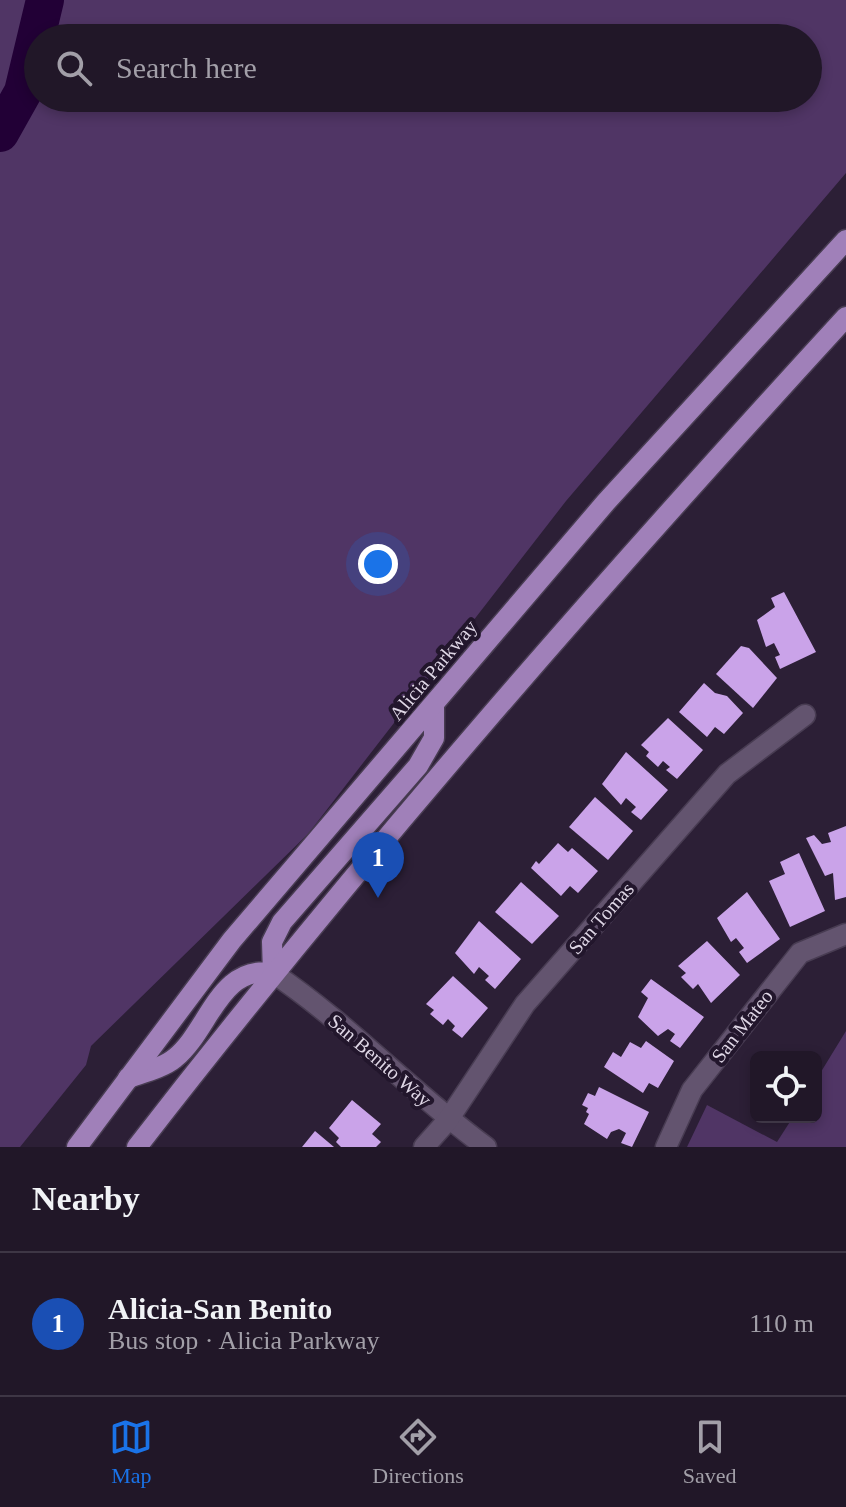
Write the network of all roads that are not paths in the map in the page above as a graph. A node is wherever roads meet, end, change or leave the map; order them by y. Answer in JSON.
{"nodes":[{"id":1,"x":846,"y":240,"type":"edge"},
{"id":2,"x":846,"y":317,"type":"edge"},
{"id":3,"x":434,"y":707,"type":"junction"},
{"id":4,"x":805,"y":715,"type":"dead end"},
{"id":5,"x":846,"y":934,"type":"edge"},
{"id":6,"x":273,"y":973,"type":"junction"},
{"id":7,"x":126,"y":1080,"type":"junction"},
{"id":8,"x":448,"y":1120,"type":"junction"},
{"id":9,"x":77,"y":1147,"type":"edge"},
{"id":10,"x":137,"y":1147,"type":"edge"},
{"id":11,"x":424,"y":1147,"type":"edge"},
{"id":12,"x":486,"y":1147,"type":"edge"},
{"id":13,"x":666,"y":1147,"type":"edge"}],
"edges":[{"from":1,"to":3,"type":"main road","name":"Alicia Parkway"},
{"from":2,"to":6,"type":"main road"},
{"from":3,"to":6,"type":"main road"},
{"from":3,"to":7,"type":"main road","name":"Alicia Parkway"},
{"from":4,"to":8,"type":"street","name":"San Tomas"},
{"from":5,"to":13,"type":"street","name":"San Mateo"},
{"from":6,"to":7,"type":"main road"},
{"from":6,"to":8,"type":"street","name":"San Benito Way"},
{"from":6,"to":10,"type":"main road"},
{"from":7,"to":9,"type":"main road","name":"Alicia Parkway"},
{"from":8,"to":11,"type":"street","name":"San Tomas"},
{"from":8,"to":12,"type":"street","name":"San Benito Way"}]}
